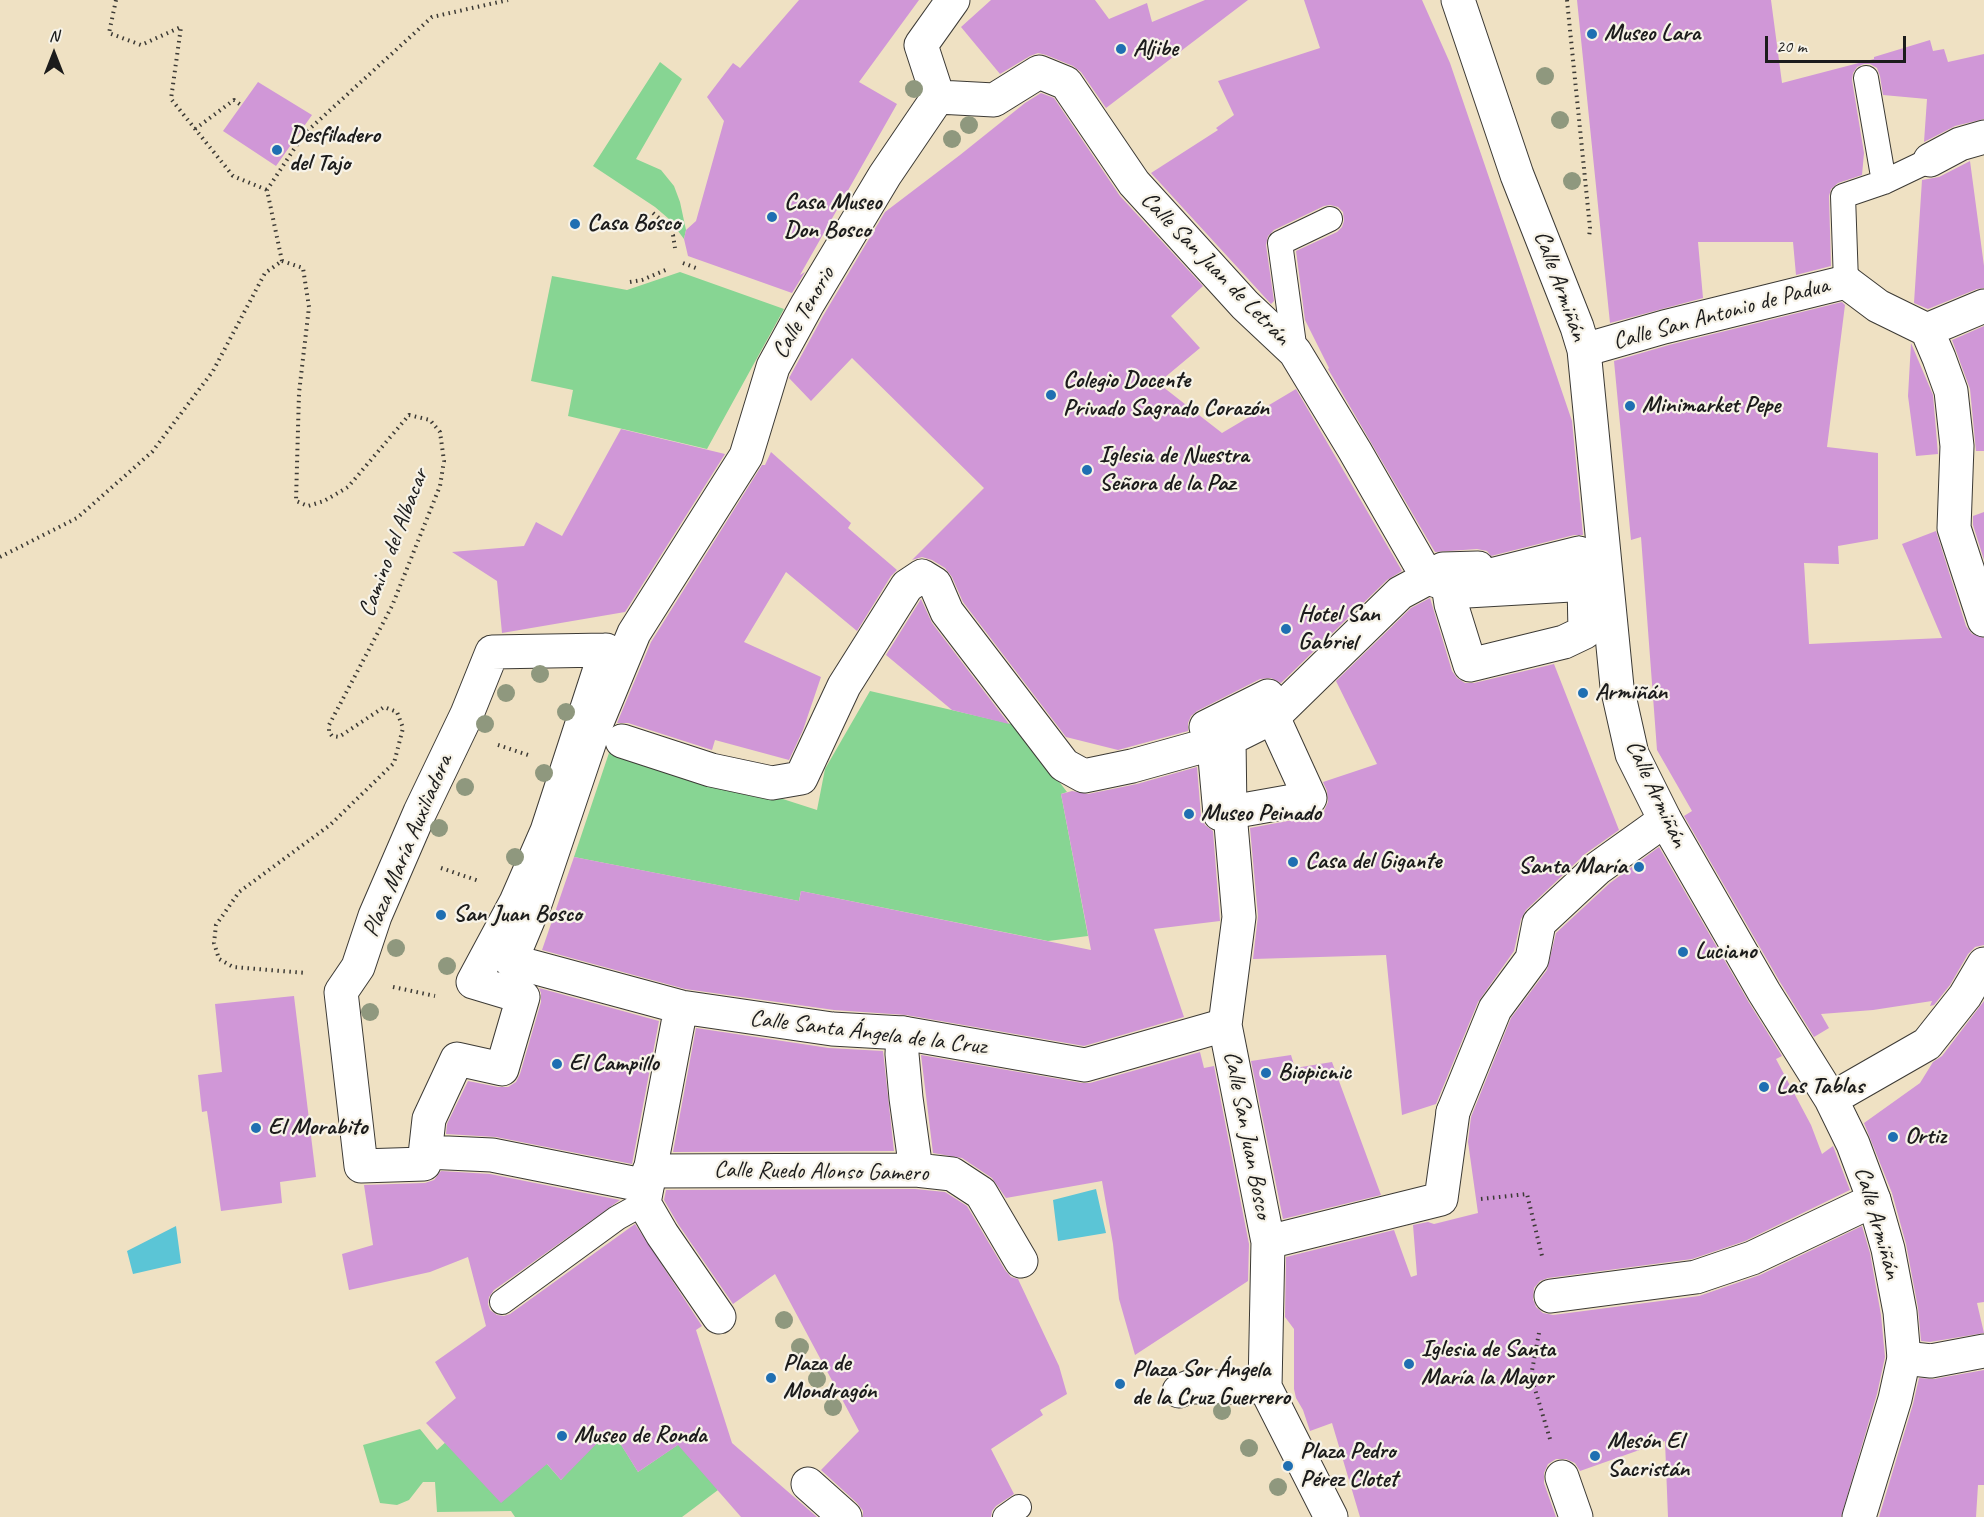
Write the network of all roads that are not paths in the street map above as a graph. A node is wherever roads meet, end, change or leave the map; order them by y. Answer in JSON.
{"nodes":[{"id":1,"x":953,"y":0,"type":"edge"},
{"id":2,"x":1458,"y":0,"type":"edge"},
{"id":3,"x":1866,"y":78,"type":"dead end"},
{"id":4,"x":938,"y":97,"type":"junction"},
{"id":5,"x":1984,"y":137,"type":"edge"},
{"id":6,"x":1930,"y":160,"type":"joint"},
{"id":7,"x":1884,"y":182,"type":"junction"},
{"id":8,"x":1330,"y":219,"type":"dead end"},
{"id":9,"x":1846,"y":282,"type":"junction"},
{"id":10,"x":1984,"y":306,"type":"edge"},
{"id":11,"x":1927,"y":330,"type":"junction"},
{"id":12,"x":1584,"y":350,"type":"junction"},
{"id":13,"x":1295,"y":352,"type":"junction"},
{"id":14,"x":1438,"y":581,"type":"junction"},
{"id":15,"x":1595,"y":584,"type":"junction"},
{"id":16,"x":1984,"y":620,"type":"edge"},
{"id":17,"x":1273,"y":717,"type":"junction"},
{"id":18,"x":622,"y":741,"type":"dead end"},
{"id":19,"x":1220,"y":742,"type":"junction"},
{"id":20,"x":1230,"y":813,"type":"junction"},
{"id":21,"x":1665,"y":820,"type":"junction"},
{"id":22,"x":511,"y":961,"type":"joint"},
{"id":23,"x":1984,"y":964,"type":"edge"},
{"id":24,"x":681,"y":1007,"type":"junction"},
{"id":25,"x":1225,"y":1025,"type":"junction"},
{"id":26,"x":903,"y":1033,"type":"junction"},
{"id":27,"x":1831,"y":1099,"type":"junction"},
{"id":28,"x":426,"y":1152,"type":"junction"},
{"id":29,"x":916,"y":1170,"type":"junction"},
{"id":30,"x":647,"y":1187,"type":"junction"},
{"id":31,"x":1874,"y":1200,"type":"junction"},
{"id":32,"x":1268,"y":1242,"type":"junction"},
{"id":33,"x":1021,"y":1261,"type":"dead end"},
{"id":34,"x":1551,"y":1296,"type":"road end"},
{"id":35,"x":502,"y":1302,"type":"dead end"},
{"id":36,"x":719,"y":1317,"type":"dead end"},
{"id":37,"x":1984,"y":1350,"type":"edge"},
{"id":38,"x":1904,"y":1358,"type":"junction"},
{"id":39,"x":1264,"y":1387,"type":"junction"},
{"id":40,"x":1179,"y":1391,"type":"dead end"},
{"id":41,"x":1562,"y":1477,"type":"road end"},
{"id":42,"x":808,"y":1484,"type":"dead end"},
{"id":43,"x":845,"y":1517,"type":"edge"},
{"id":44,"x":1331,"y":1517,"type":"edge"},
{"id":45,"x":1576,"y":1517,"type":"edge"},
{"id":46,"x":1859,"y":1517,"type":"edge"}],
"edges":[{"from":1,"to":4,"type":"street"},
{"from":2,"to":12,"type":"street","name":"Calle Armiñán"},
{"from":3,"to":7,"type":"lane"},
{"from":4,"to":13,"type":"street","name":"Calle San Juan de Letrán"},
{"from":4,"to":22,"type":"street","name":"Calle Tenorio"},
{"from":5,"to":6,"type":"street"},
{"from":6,"to":7,"type":"lane"},
{"from":7,"to":9,"type":"lane"},
{"from":8,"to":13,"type":"lane"},
{"from":9,"to":11,"type":"street","name":"Calle San Antonio de Padua"},
{"from":9,"to":12,"type":"street","name":"Calle San Antonio de Padua"},
{"from":10,"to":11,"type":"street"},
{"from":11,"to":16,"type":"street"},
{"from":12,"to":15,"type":"street","name":"Calle Armiñán"},
{"from":13,"to":14,"type":"street","name":"Calle San Juan de Letrán"},
{"from":14,"to":15,"type":"street"},
{"from":14,"to":15,"type":"street","name":"Calle San Juan de Letrán"},
{"from":14,"to":17,"type":"street"},
{"from":15,"to":21,"type":"street","name":"Calle Armiñán"},
{"from":17,"to":19,"type":"street"},
{"from":17,"to":20,"type":"street"},
{"from":18,"to":19,"type":"street"},
{"from":19,"to":20,"type":"street","name":"Calle San Juan Bosco"},
{"from":20,"to":25,"type":"street","name":"Calle San Juan Bosco"},
{"from":21,"to":27,"type":"street","name":"Calle Armiñán"},
{"from":21,"to":32,"type":"street"},
{"from":22,"to":24,"type":"street","name":"Calle Santa Ángela de la Cruz"},
{"from":23,"to":27,"type":"street"},
{"from":24,"to":26,"type":"street","name":"Calle Santa Ángela de la Cruz"},
{"from":24,"to":30,"type":"street"},
{"from":25,"to":26,"type":"street","name":"Calle Santa Ángela de la Cruz"},
{"from":25,"to":32,"type":"street","name":"Calle San Juan Bosco"},
{"from":26,"to":29,"type":"street"},
{"from":27,"to":31,"type":"street","name":"Calle Armiñán"},
{"from":28,"to":28,"type":"street","name":"Plaza María Auxiliadora"},
{"from":28,"to":30,"type":"street","name":"Calle Ruedo Alonso Gamero"},
{"from":29,"to":30,"type":"street","name":"Calle Ruedo Alonso Gamero"},
{"from":29,"to":33,"type":"street","name":"Calle Ruedo Alonso Gamero"},
{"from":30,"to":35,"type":"lane"},
{"from":30,"to":36,"type":"street"},
{"from":31,"to":34,"type":"street"},
{"from":31,"to":38,"type":"street","name":"Calle Armiñán"},
{"from":32,"to":39,"type":"street","name":"Calle San Juan Bosco"},
{"from":37,"to":38,"type":"street"},
{"from":38,"to":46,"type":"street","name":"Calle Armiñán"},
{"from":39,"to":40,"type":"street"},
{"from":39,"to":44,"type":"street","name":"Calle San Juan Bosco"},
{"from":41,"to":45,"type":"street"},
{"from":42,"to":43,"type":"street"}]}
